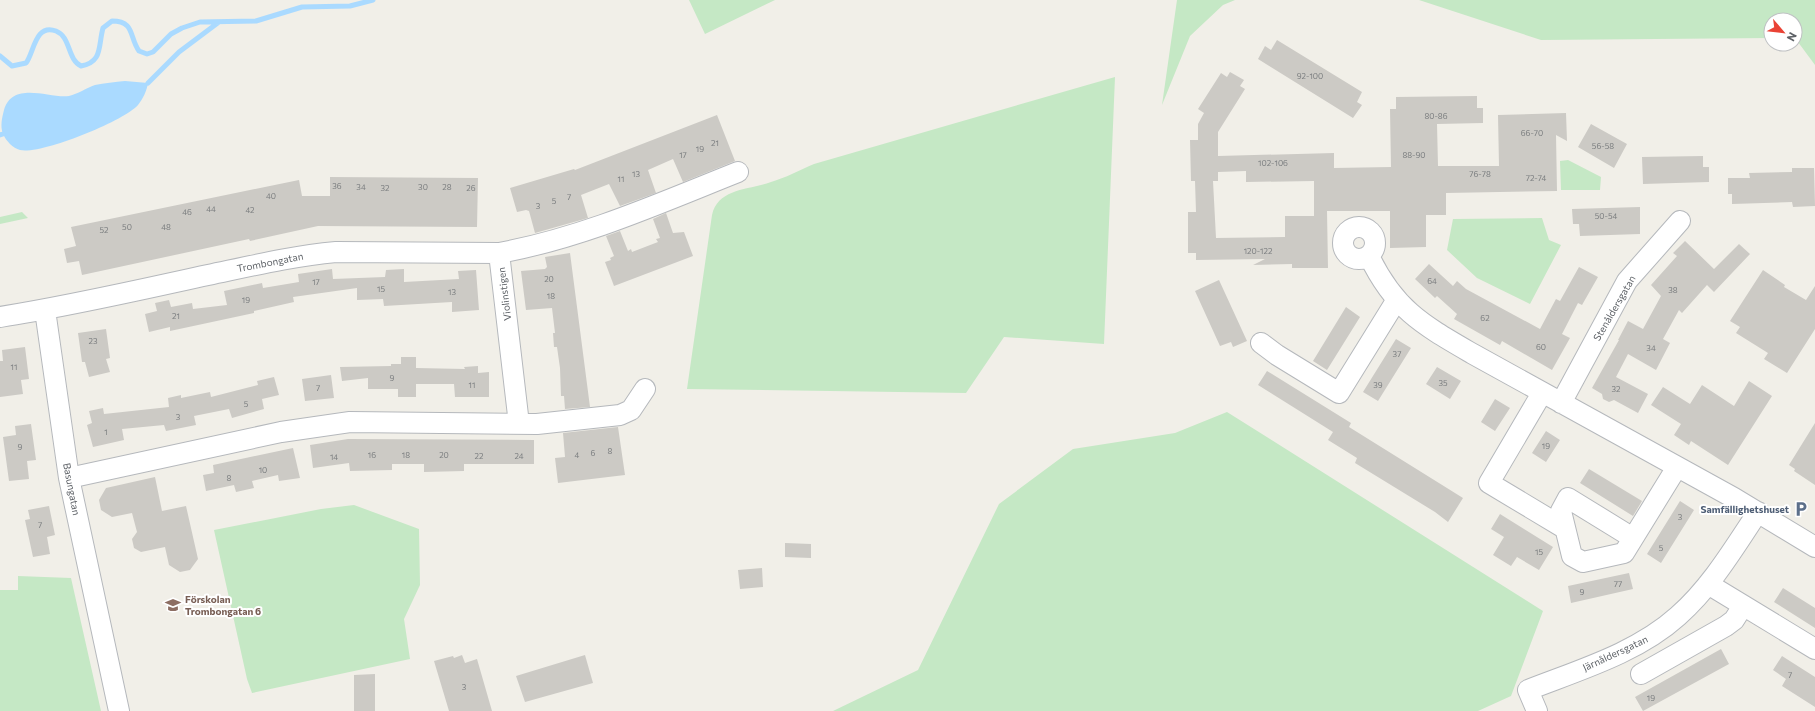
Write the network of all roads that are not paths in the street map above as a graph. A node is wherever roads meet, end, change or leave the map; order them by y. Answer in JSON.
{"nodes":[{"id":1,"x":738,"y":172,"type":"dead end"},
{"id":2,"x":1680,"y":221,"type":"dead end"},
{"id":3,"x":499,"y":253,"type":"junction"},
{"id":4,"x":1369,"y":256,"type":"dead end"},
{"id":5,"x":1396,"y":301,"type":"junction"},
{"id":6,"x":44,"y":310,"type":"junction"},
{"id":7,"x":0,"y":317,"type":"edge"},
{"id":8,"x":1261,"y":343,"type":"dead end"},
{"id":9,"x":645,"y":389,"type":"dead end"},
{"id":10,"x":1542,"y":393,"type":"junction"},
{"id":11,"x":1561,"y":403,"type":"junction"},
{"id":12,"x":519,"y":424,"type":"junction"},
{"id":13,"x":1677,"y":467,"type":"junction"},
{"id":14,"x":69,"y":478,"type":"junction"},
{"id":15,"x":1758,"y":512,"type":"junction"},
{"id":16,"x":1564,"y":528,"type":"junction"},
{"id":17,"x":1633,"y":538,"type":"junction"},
{"id":18,"x":1815,"y":547,"type":"edge"},
{"id":19,"x":1708,"y":584,"type":"junction"},
{"id":20,"x":1743,"y":606,"type":"junction"},
{"id":21,"x":1815,"y":649,"type":"edge"},
{"id":22,"x":1641,"y":674,"type":"dead end"},
{"id":23,"x":119,"y":711,"type":"edge"},
{"id":24,"x":1537,"y":711,"type":"edge"}],
"edges":[{"from":1,"to":3,"type":"street","name":"Violinstigen"},
{"from":2,"to":11,"type":"street","name":"Stenåldersgatan"},
{"from":3,"to":6,"type":"street","name":"Trombongatan"},
{"from":3,"to":12,"type":"street","name":"Violinstigen"},
{"from":4,"to":5,"type":"street"},
{"from":5,"to":8,"type":"street"},
{"from":5,"to":10,"type":"street"},
{"from":6,"to":7,"type":"street"},
{"from":6,"to":14,"type":"street","name":"Basungatan"},
{"from":9,"to":12,"type":"street"},
{"from":10,"to":11,"type":"street"},
{"from":10,"to":16,"type":"street"},
{"from":11,"to":13,"type":"street"},
{"from":12,"to":14,"type":"street"},
{"from":13,"to":15,"type":"street"},
{"from":13,"to":17,"type":"street"},
{"from":14,"to":23,"type":"street","name":"Basungatan"},
{"from":15,"to":18,"type":"street"},
{"from":15,"to":19,"type":"street","name":"Järnåldersgatan"},
{"from":16,"to":17,"type":"street"},
{"from":16,"to":17,"type":"street"},
{"from":19,"to":20,"type":"street"},
{"from":19,"to":24,"type":"street","name":"Järnåldersgatan"},
{"from":20,"to":21,"type":"street"},
{"from":20,"to":22,"type":"street"}]}
